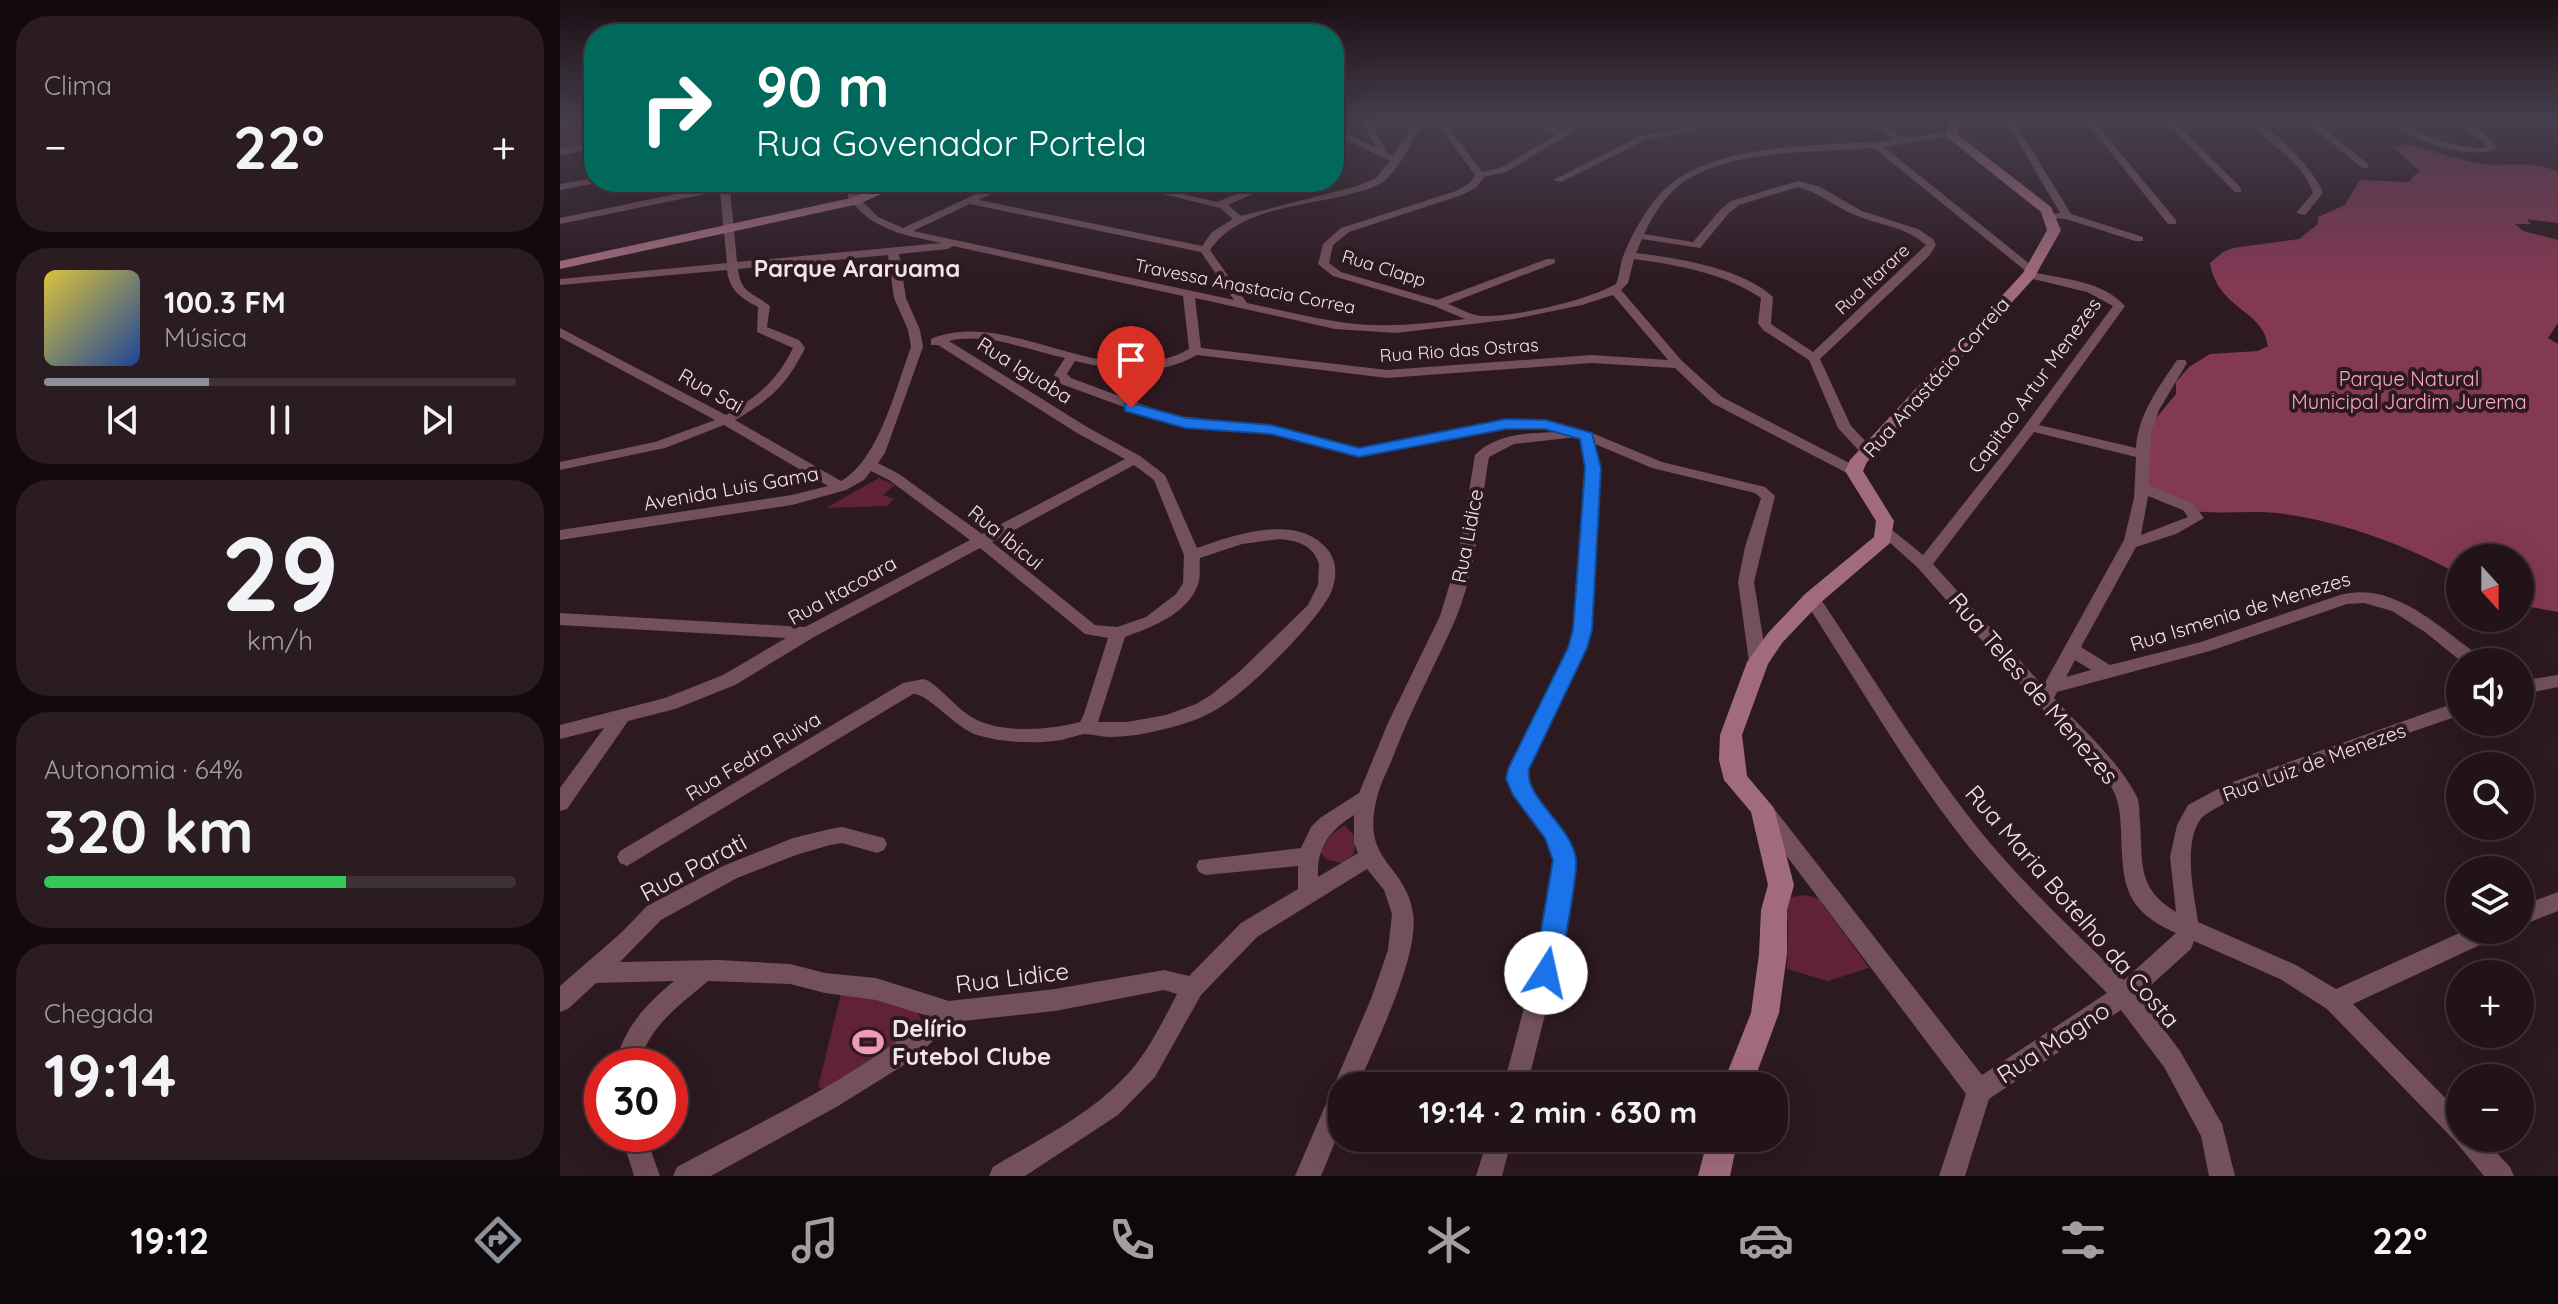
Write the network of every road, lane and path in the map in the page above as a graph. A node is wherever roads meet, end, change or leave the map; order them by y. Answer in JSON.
{"nodes":[{"id":1,"x":1383,"y":174,"type":"edge"},
{"id":2,"x":1485,"y":174,"type":"edge"},
{"id":3,"x":1570,"y":174,"type":"edge"},
{"id":4,"x":1697,"y":174,"type":"edge"},
{"id":5,"x":1911,"y":174,"type":"edge"},
{"id":6,"x":2012,"y":174,"type":"edge"},
{"id":7,"x":2037,"y":174,"type":"edge"},
{"id":8,"x":2133,"y":174,"type":"edge"},
{"id":9,"x":2222,"y":174,"type":"edge"},
{"id":10,"x":2307,"y":174,"type":"edge"},
{"id":11,"x":1480,"y":175,"type":"joint"},
{"id":12,"x":1558,"y":180,"type":"dead end"},
{"id":13,"x":584,"y":183,"type":"edge"},
{"id":14,"x":560,"y":187,"type":"edge"},
{"id":15,"x":2238,"y":190,"type":"dead end"},
{"id":16,"x":689,"y":192,"type":"edge"},
{"id":17,"x":725,"y":192,"type":"edge"},
{"id":18,"x":852,"y":192,"type":"edge"},
{"id":19,"x":877,"y":192,"type":"edge"},
{"id":20,"x":988,"y":192,"type":"edge"},
{"id":21,"x":1151,"y":192,"type":"edge"},
{"id":22,"x":1250,"y":192,"type":"edge"},
{"id":23,"x":1344,"y":192,"type":"joint"},
{"id":24,"x":855,"y":201,"type":"junction"},
{"id":25,"x":969,"y":201,"type":"junction"},
{"id":26,"x":1218,"y":205,"type":"junction"},
{"id":27,"x":2301,"y":213,"type":"dead end"},
{"id":28,"x":2059,"y":216,"type":"junction"},
{"id":29,"x":560,"y":221,"type":"edge"},
{"id":30,"x":1239,"y":221,"type":"junction"},
{"id":31,"x":2172,"y":222,"type":"dead end"},
{"id":32,"x":728,"y":228,"type":"junction"},
{"id":33,"x":1642,"y":231,"type":"junction"},
{"id":34,"x":903,"y":232,"type":"junction"},
{"id":35,"x":2139,"y":239,"type":"dead end"},
{"id":36,"x":962,"y":245,"type":"junction"},
{"id":37,"x":1205,"y":250,"type":"junction"},
{"id":38,"x":893,"y":252,"type":"junction"},
{"id":39,"x":1629,"y":255,"type":"junction"},
{"id":40,"x":1551,"y":261,"type":"dead end"},
{"id":41,"x":560,"y":265,"type":"edge"},
{"id":42,"x":731,"y":265,"type":"junction"},
{"id":43,"x":2030,"y":273,"type":"junction"},
{"id":44,"x":560,"y":282,"type":"edge"},
{"id":45,"x":1615,"y":291,"type":"junction"},
{"id":46,"x":1189,"y":294,"type":"junction"},
{"id":47,"x":1438,"y":304,"type":"junction"},
{"id":48,"x":1244,"y":306,"type":"junction"},
{"id":49,"x":1480,"y":320,"type":"junction"},
{"id":50,"x":914,"y":330,"type":"junction"},
{"id":51,"x":560,"y":332,"type":"edge"},
{"id":52,"x":965,"y":335,"type":"junction"},
{"id":53,"x":939,"y":340,"type":"junction"},
{"id":54,"x":917,"y":347,"type":"junction"},
{"id":55,"x":1195,"y":351,"type":"junction"},
{"id":56,"x":1073,"y":355,"type":"junction"},
{"id":57,"x":1814,"y":358,"type":"junction"},
{"id":58,"x":2181,"y":363,"type":"dead end"},
{"id":59,"x":1678,"y":364,"type":"junction"},
{"id":60,"x":725,"y":420,"type":"junction"},
{"id":61,"x":2030,"y":427,"type":"junction"},
{"id":62,"x":1584,"y":435,"type":"junction"},
{"id":63,"x":1867,"y":451,"type":"junction"},
{"id":64,"x":2142,"y":454,"type":"junction"},
{"id":65,"x":1135,"y":459,"type":"junction"},
{"id":66,"x":871,"y":465,"type":"junction"},
{"id":67,"x":560,"y":466,"type":"edge"},
{"id":68,"x":1854,"y":471,"type":"junction"},
{"id":69,"x":841,"y":487,"type":"junction"},
{"id":70,"x":2143,"y":488,"type":"junction"},
{"id":71,"x":1886,"y":532,"type":"junction"},
{"id":72,"x":560,"y":535,"type":"edge"},
{"id":73,"x":980,"y":540,"type":"junction"},
{"id":74,"x":2130,"y":544,"type":"junction"},
{"id":75,"x":1192,"y":555,"type":"junction"},
{"id":76,"x":1924,"y":564,"type":"junction"},
{"id":77,"x":1812,"y":599,"type":"junction"},
{"id":78,"x":560,"y":619,"type":"edge"},
{"id":79,"x":808,"y":633,"type":"junction"},
{"id":80,"x":1118,"y":633,"type":"junction"},
{"id":81,"x":2455,"y":648,"type":"edge"},
{"id":82,"x":2071,"y":649,"type":"junction"},
{"id":83,"x":1758,"y":662,"type":"junction"},
{"id":84,"x":2109,"y":673,"type":"junction"},
{"id":85,"x":2558,"y":681,"type":"edge"},
{"id":86,"x":2534,"y":685,"type":"edge"},
{"id":87,"x":2051,"y":687,"type":"junction"},
{"id":88,"x":2446,"y":713,"type":"edge"},
{"id":89,"x":621,"y":718,"type":"junction"},
{"id":90,"x":1086,"y":727,"type":"junction"},
{"id":91,"x":560,"y":732,"type":"edge"},
{"id":92,"x":1367,"y":798,"type":"junction"},
{"id":93,"x":560,"y":803,"type":"edge"},
{"id":94,"x":1762,"y":808,"type":"junction"},
{"id":95,"x":877,"y":844,"type":"dead end"},
{"id":96,"x":1366,"y":852,"type":"junction"},
{"id":97,"x":1309,"y":856,"type":"junction"},
{"id":98,"x":627,"y":857,"type":"dead end"},
{"id":99,"x":1206,"y":866,"type":"dead end"},
{"id":100,"x":1309,"y":891,"type":"junction"},
{"id":101,"x":2558,"y":901,"type":"edge"},
{"id":102,"x":2534,"y":910,"type":"edge"},
{"id":103,"x":2188,"y":929,"type":"junction"},
{"id":104,"x":2459,"y":944,"type":"edge"},
{"id":105,"x":702,"y":972,"type":"junction"},
{"id":106,"x":591,"y":973,"type":"junction"},
{"id":107,"x":1193,"y":988,"type":"junction"},
{"id":108,"x":2124,"y":995,"type":"junction"},
{"id":109,"x":560,"y":1001,"type":"edge"},
{"id":110,"x":2335,"y":1001,"type":"junction"},
{"id":111,"x":949,"y":1012,"type":"junction"},
{"id":112,"x":631,"y":1048,"type":"edge"},
{"id":113,"x":1352,"y":1072,"type":"edge"},
{"id":114,"x":1519,"y":1072,"type":"edge"},
{"id":115,"x":1742,"y":1072,"type":"edge"},
{"id":116,"x":1979,"y":1091,"type":"junction"},
{"id":117,"x":2446,"y":1116,"type":"edge"},
{"id":118,"x":1328,"y":1129,"type":"edge"},
{"id":119,"x":639,"y":1152,"type":"edge"},
{"id":120,"x":1496,"y":1152,"type":"edge"},
{"id":121,"x":1720,"y":1152,"type":"edge"},
{"id":122,"x":2479,"y":1152,"type":"edge"},
{"id":123,"x":647,"y":1176,"type":"edge"},
{"id":124,"x":686,"y":1176,"type":"edge"},
{"id":125,"x":1002,"y":1176,"type":"edge"},
{"id":126,"x":1308,"y":1176,"type":"edge"},
{"id":127,"x":1489,"y":1176,"type":"edge"},
{"id":128,"x":1714,"y":1176,"type":"edge"},
{"id":129,"x":1952,"y":1176,"type":"edge"},
{"id":130,"x":2222,"y":1176,"type":"edge"},
{"id":131,"x":2501,"y":1176,"type":"edge"}],
"edges":[{"from":1,"to":23,"type":"street"},
{"from":2,"to":11,"type":"street"},
{"from":3,"to":12,"type":"street"},
{"from":4,"to":33,"type":"street"},
{"from":5,"to":43,"type":"street"},
{"from":6,"to":28,"type":"main road"},
{"from":7,"to":28,"type":"street"},
{"from":8,"to":31,"type":"street"},
{"from":9,"to":15,"type":"street"},
{"from":10,"to":27,"type":"street"},
{"from":11,"to":47,"type":"street","name":"Rua Clapp"},
{"from":13,"to":14,"type":"street"},
{"from":16,"to":29,"type":"street"},
{"from":17,"to":32,"type":"street"},
{"from":18,"to":24,"type":"street"},
{"from":19,"to":24,"type":"main road"},
{"from":20,"to":25,"type":"street"},
{"from":21,"to":26,"type":"street"},
{"from":22,"to":26,"type":"street"},
{"from":23,"to":30,"type":"street"},
{"from":24,"to":32,"type":"main road"},
{"from":24,"to":34,"type":"street","name":"Travessa Anastacia Correa"},
{"from":25,"to":34,"type":"street"},
{"from":25,"to":37,"type":"street"},
{"from":26,"to":30,"type":"street"},
{"from":28,"to":35,"type":"street"},
{"from":28,"to":43,"type":"main road","name":"Rua Anastácio Correia"},
{"from":30,"to":37,"type":"street"},
{"from":32,"to":41,"type":"main road"},
{"from":32,"to":42,"type":"street"},
{"from":33,"to":39,"type":"street"},
{"from":33,"to":57,"type":"street","name":"Rua Itarare"},
{"from":34,"to":36,"type":"street","name":"Travessa Anastacia Correa"},
{"from":36,"to":38,"type":"street"},
{"from":36,"to":46,"type":"street","name":"Travessa Anastacia Correa"},
{"from":37,"to":48,"type":"street"},
{"from":38,"to":42,"type":"street"},
{"from":38,"to":50,"type":"street","name":"Avenida Luis Gama"},
{"from":39,"to":45,"type":"street"},
{"from":39,"to":57,"type":"street"},
{"from":40,"to":47,"type":"street"},
{"from":42,"to":44,"type":"street"},
{"from":42,"to":60,"type":"street"},
{"from":43,"to":61,"type":"street","name":"Capitao Artur Menezes"},
{"from":43,"to":63,"type":"main road","name":"Rua Anastácio Correia"},
{"from":45,"to":49,"type":"street","name":"Travessa Anastacia Correa"},
{"from":45,"to":59,"type":"street"},
{"from":46,"to":48,"type":"street","name":"Travessa Anastacia Correa"},
{"from":46,"to":55,"type":"street"},
{"from":47,"to":49,"type":"street","name":"Rua Clapp"},
{"from":48,"to":49,"type":"street","name":"Travessa Anastacia Correa"},
{"from":50,"to":52,"type":"street"},
{"from":50,"to":54,"type":"street","name":"Avenida Luis Gama"},
{"from":51,"to":60,"type":"street","name":"Rua Sai"},
{"from":52,"to":53,"type":"street"},
{"from":52,"to":56,"type":"street"},
{"from":53,"to":54,"type":"street"},
{"from":53,"to":65,"type":"street","name":"Rua Iguaba"},
{"from":54,"to":66,"type":"street","name":"Avenida Luis Gama"},
{"from":55,"to":56,"type":"street"},
{"from":55,"to":59,"type":"street","name":"Rua Rio das Ostras"},
{"from":56,"to":62,"type":"street"},
{"from":57,"to":63,"type":"street"},
{"from":58,"to":64,"type":"street"},
{"from":59,"to":68,"type":"street"},
{"from":60,"to":67,"type":"street"},
{"from":60,"to":69,"type":"street","name":"Rua Sai"},
{"from":61,"to":64,"type":"street"},
{"from":61,"to":76,"type":"street","name":"Capitao Artur Menezes"},
{"from":62,"to":83,"type":"street"},
{"from":62,"to":92,"type":"street","name":"Rua Lidice"},
{"from":62,"to":114,"type":"street"},
{"from":63,"to":68,"type":"main road","name":"Rua Anastácio Correia"},
{"from":64,"to":70,"type":"street"},
{"from":65,"to":73,"type":"street","name":"Rua Itacoara"},
{"from":65,"to":75,"type":"street","name":"Rua Iguaba"},
{"from":66,"to":69,"type":"street","name":"Avenida Luis Gama"},
{"from":66,"to":73,"type":"street","name":"Rua Ibicui"},
{"from":68,"to":71,"type":"main road","name":"Rua Anastácio Correia"},
{"from":69,"to":72,"type":"street","name":"Avenida Luis Gama"},
{"from":70,"to":74,"type":"street"},
{"from":70,"to":74,"type":"street"},
{"from":71,"to":76,"type":"street","name":"Rua Teles de Menezes"},
{"from":71,"to":77,"type":"main road"},
{"from":73,"to":79,"type":"street","name":"Rua Itacoara"},
{"from":73,"to":80,"type":"street","name":"Rua Ibicui"},
{"from":74,"to":82,"type":"street"},
{"from":75,"to":80,"type":"street"},
{"from":75,"to":90,"type":"street"},
{"from":76,"to":87,"type":"street","name":"Rua Teles de Menezes"},
{"from":77,"to":83,"type":"main road"},
{"from":77,"to":108,"type":"street","name":"Rua Maria Botelho da Costa"},
{"from":78,"to":79,"type":"street"},
{"from":79,"to":89,"type":"street","name":"Rua Itacoara"},
{"from":80,"to":90,"type":"street"},
{"from":81,"to":84,"type":"street","name":"Rua Ismenia de Menezes"},
{"from":82,"to":84,"type":"street"},
{"from":82,"to":87,"type":"street"},
{"from":83,"to":94,"type":"main road"},
{"from":84,"to":87,"type":"street","name":"Rua Ismenia de Menezes"},
{"from":85,"to":86,"type":"street"},
{"from":87,"to":103,"type":"street","name":"Rua Teles de Menezes"},
{"from":88,"to":103,"type":"street","name":"Rua Luiz de Menezes"},
{"from":89,"to":91,"type":"street","name":"Rua Itacoara"},
{"from":89,"to":93,"type":"street"},
{"from":90,"to":98,"type":"street","name":"Rua Fedra Ruiva"},
{"from":92,"to":96,"type":"street","name":"Rua Lidice"},
{"from":92,"to":97,"type":"street"},
{"from":94,"to":115,"type":"main road"},
{"from":94,"to":116,"type":"street"},
{"from":95,"to":106,"type":"street","name":"Rua Parati"},
{"from":96,"to":100,"type":"street"},
{"from":96,"to":113,"type":"street"},
{"from":97,"to":99,"type":"street"},
{"from":97,"to":100,"type":"street"},
{"from":100,"to":107,"type":"street"},
{"from":101,"to":102,"type":"street"},
{"from":103,"to":108,"type":"street","name":"Rua Magno"},
{"from":103,"to":110,"type":"street","name":"Rua Teles de Menezes"},
{"from":104,"to":110,"type":"street"},
{"from":105,"to":106,"type":"street","name":"Rua Lidice"},
{"from":105,"to":111,"type":"street","name":"Rua Lidice"},
{"from":105,"to":112,"type":"street"},
{"from":106,"to":109,"type":"street","name":"Rua Parati"},
{"from":107,"to":111,"type":"street","name":"Rua Lidice"},
{"from":107,"to":125,"type":"street"},
{"from":108,"to":116,"type":"street","name":"Rua Magno"},
{"from":108,"to":130,"type":"street","name":"Rua Maria Botelho da Costa"},
{"from":110,"to":117,"type":"street","name":"Rua Teles de Menezes"},
{"from":111,"to":124,"type":"street"},
{"from":116,"to":129,"type":"street","name":"Rua Magno"},
{"from":118,"to":126,"type":"street"},
{"from":119,"to":123,"type":"street"},
{"from":120,"to":127,"type":"street"},
{"from":121,"to":128,"type":"main road"},
{"from":122,"to":131,"type":"street"}]}
